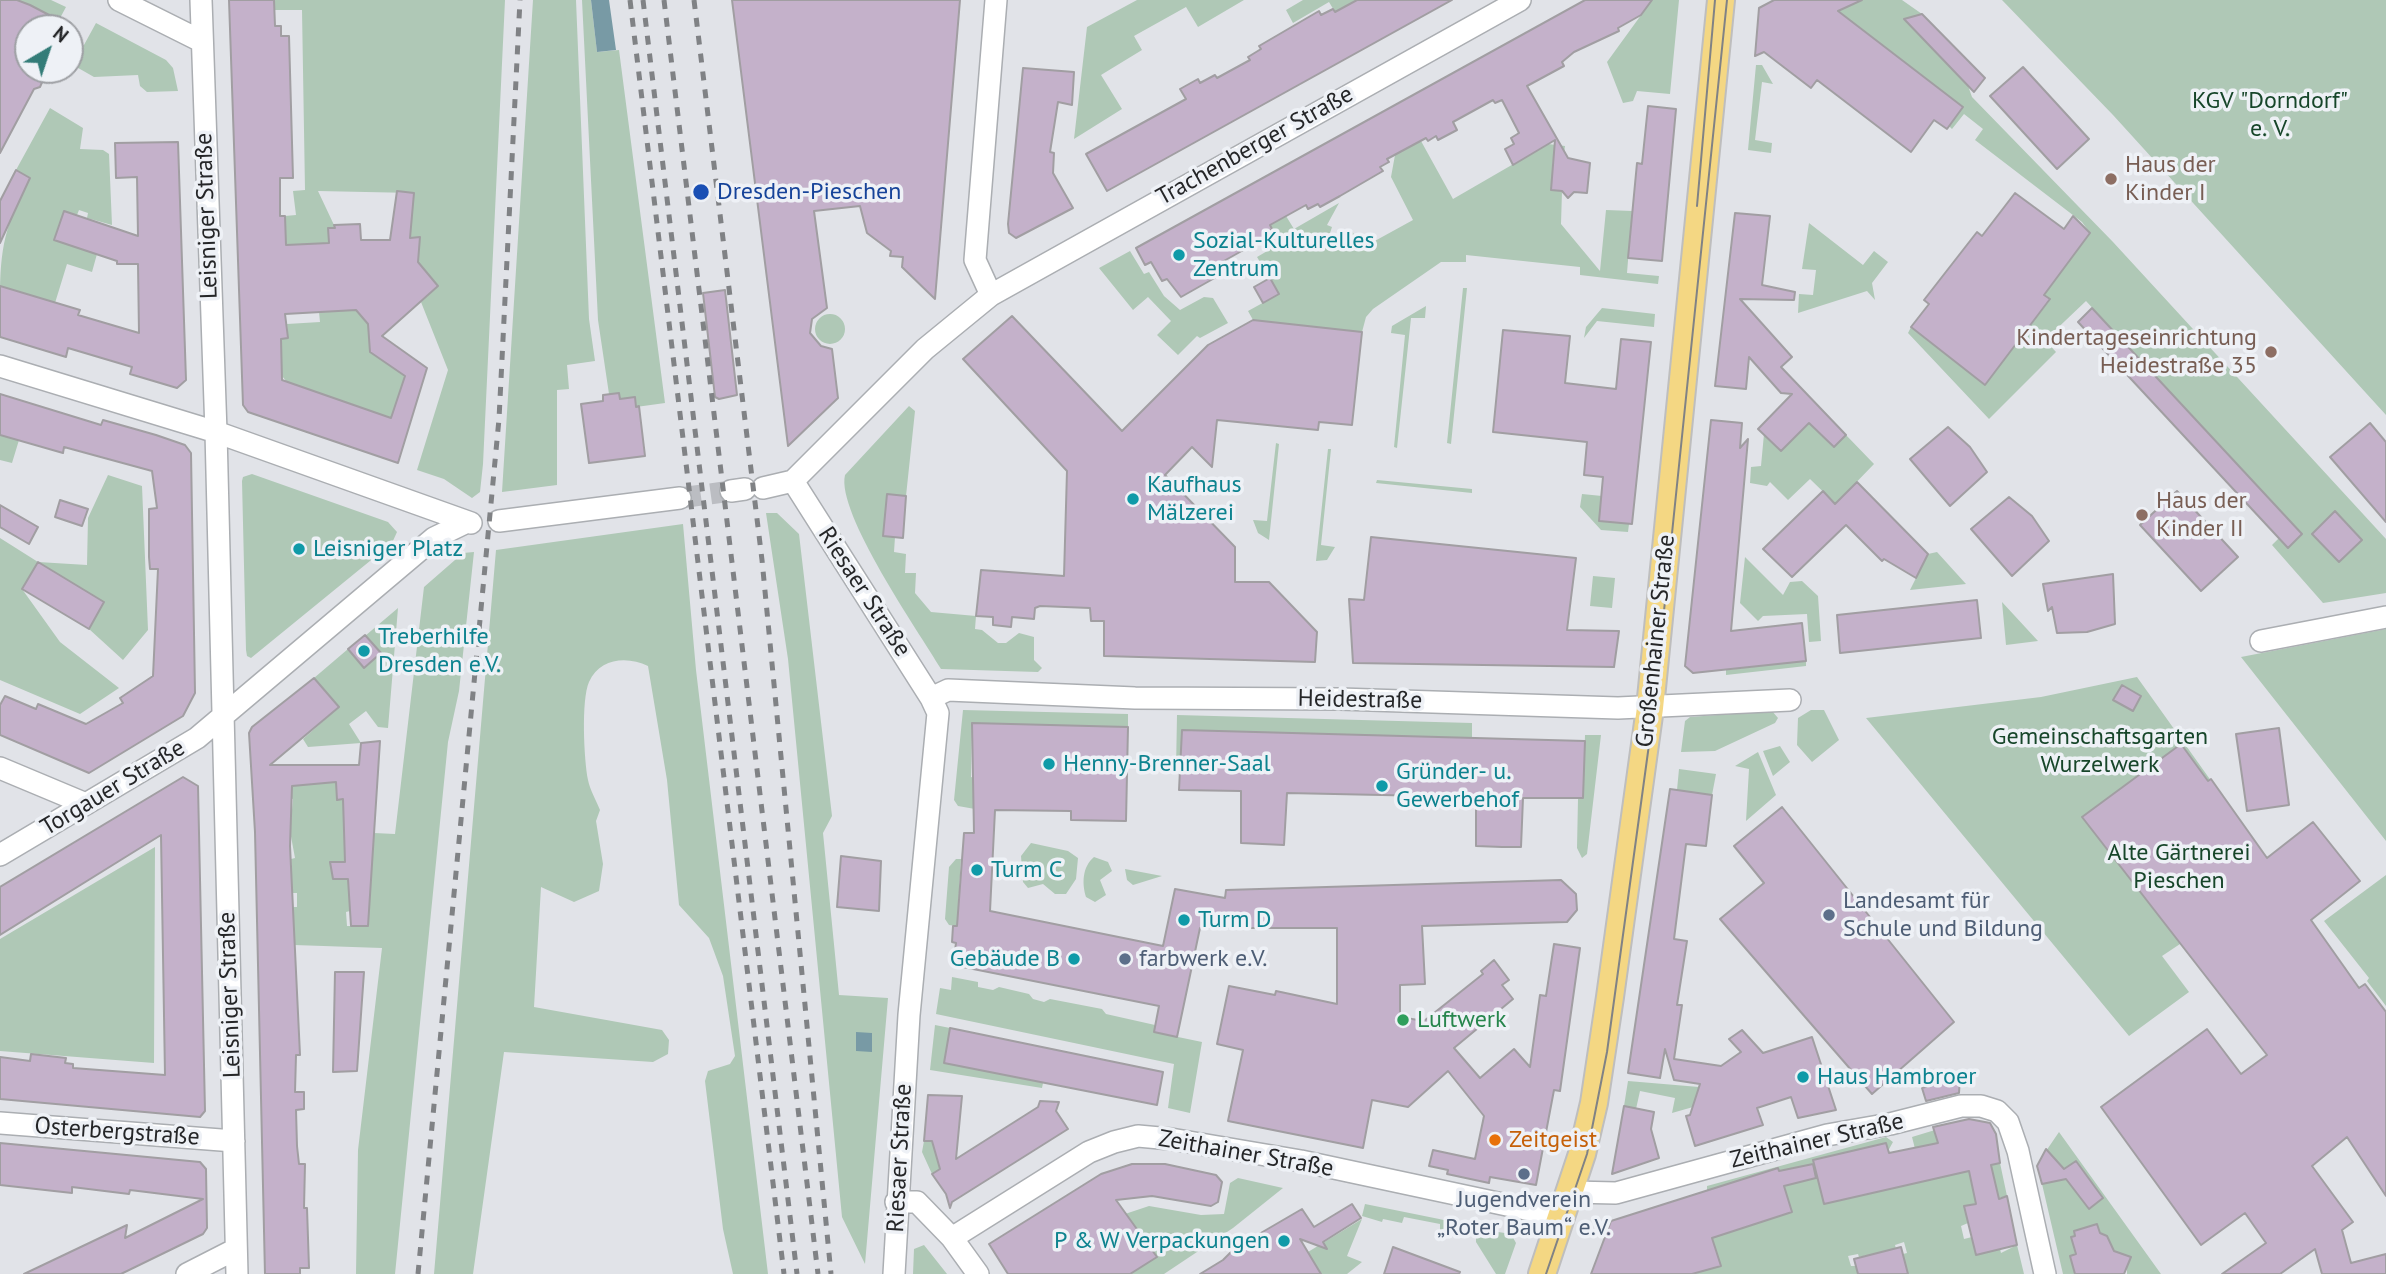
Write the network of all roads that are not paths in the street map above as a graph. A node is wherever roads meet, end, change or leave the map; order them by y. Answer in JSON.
{"nodes":[{"id":1,"x":119,"y":0,"type":"edge"},
{"id":2,"x":201,"y":0,"type":"edge"},
{"id":3,"x":996,"y":0,"type":"edge"},
{"id":4,"x":1520,"y":0,"type":"edge"},
{"id":5,"x":1721,"y":0,"type":"edge"},
{"id":6,"x":201,"y":41,"type":"junction"},
{"id":7,"x":991,"y":295,"type":"junction"},
{"id":8,"x":0,"y":366,"type":"edge"},
{"id":9,"x":216,"y":432,"type":"junction"},
{"id":10,"x":793,"y":481,"type":"junction"},
{"id":11,"x":746,"y":489,"type":"tunnel mouth"},
{"id":12,"x":680,"y":498,"type":"tunnel mouth"},
{"id":13,"x":499,"y":522,"type":"dead end"},
{"id":14,"x":2386,"y":617,"type":"edge"},
{"id":15,"x":2262,"y":641,"type":"dead end"},
{"id":16,"x":932,"y":698,"type":"junction"},
{"id":17,"x":1790,"y":700,"type":"dead end"},
{"id":18,"x":1650,"y":708,"type":"junction"},
{"id":19,"x":223,"y":716,"type":"junction"},
{"id":20,"x":0,"y":768,"type":"edge"},
{"id":21,"x":86,"y":804,"type":"junction"},
{"id":22,"x":0,"y":855,"type":"edge"},
{"id":23,"x":0,"y":1122,"type":"edge"},
{"id":24,"x":234,"y":1141,"type":"junction"},
{"id":25,"x":1572,"y":1192,"type":"junction"},
{"id":26,"x":896,"y":1202,"type":"junction"},
{"id":27,"x":1563,"y":1217,"type":"junction"},
{"id":28,"x":952,"y":1238,"type":"junction"},
{"id":29,"x":236,"y":1249,"type":"junction"},
{"id":30,"x":187,"y":1274,"type":"edge"},
{"id":31,"x":237,"y":1274,"type":"edge"},
{"id":32,"x":894,"y":1274,"type":"edge"},
{"id":33,"x":978,"y":1274,"type":"edge"},
{"id":34,"x":1542,"y":1274,"type":"edge"},
{"id":35,"x":2045,"y":1274,"type":"edge"}],
"edges":[{"from":1,"to":6,"type":"street"},
{"from":2,"to":6,"type":"street","name":"Leisniger Straße"},
{"from":3,"to":7,"type":"street"},
{"from":4,"to":7,"type":"street","name":"Trachenberger Straße"},
{"from":5,"to":18,"type":"main road","name":"Großenhainer Straße"},
{"from":6,"to":9,"type":"street","name":"Leisniger Straße"},
{"from":7,"to":10,"type":"street"},
{"from":8,"to":9,"type":"street"},
{"from":9,"to":19,"type":"street"},
{"from":9,"to":19,"type":"street"},
{"from":10,"to":11,"type":"street"},
{"from":10,"to":16,"type":"street","name":"Riesaer Straße"},
{"from":12,"to":13,"type":"street"},
{"from":14,"to":15,"type":"street"},
{"from":16,"to":18,"type":"street","name":"Heidestraße"},
{"from":16,"to":26,"type":"street","name":"Riesaer Straße"},
{"from":17,"to":18,"type":"street","name":"Heidestraße"},
{"from":18,"to":25,"type":"main road","name":"Großenhainer Straße"},
{"from":19,"to":21,"type":"street","name":"Torgauer Straße"},
{"from":19,"to":24,"type":"street","name":"Leisniger Straße"},
{"from":20,"to":21,"type":"street"},
{"from":21,"to":22,"type":"street","name":"Torgauer Straße"},
{"from":23,"to":24,"type":"street","name":"Osterbergstraße"},
{"from":24,"to":29,"type":"street","name":"Leisniger Straße"},
{"from":25,"to":27,"type":"main road","name":"Großenhainer Straße"},
{"from":25,"to":35,"type":"street","name":"Zeithainer Straße"},
{"from":26,"to":28,"type":"street"},
{"from":26,"to":32,"type":"street","name":"Riesaer Straße"},
{"from":27,"to":28,"type":"street","name":"Zeithainer Straße"},
{"from":27,"to":34,"type":"main road","name":"Großenhainer Straße"},
{"from":28,"to":33,"type":"street"},
{"from":29,"to":30,"type":"street"},
{"from":29,"to":31,"type":"street","name":"Leisniger Straße"}]}
